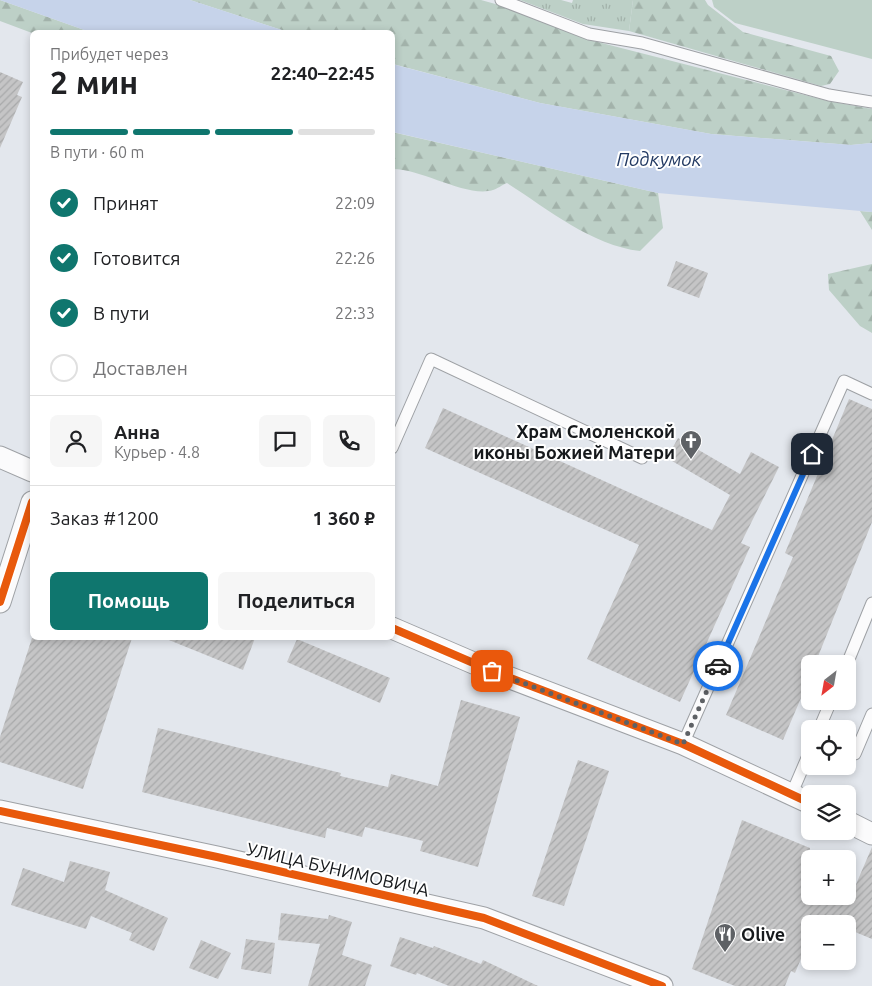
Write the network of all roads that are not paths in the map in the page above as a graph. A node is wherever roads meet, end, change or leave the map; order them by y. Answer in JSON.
{"nodes":[{"id":1,"x":501,"y":0,"type":"edge"},
{"id":2,"x":872,"y":102,"type":"edge"},
{"id":3,"x":872,"y":394,"type":"edge"},
{"id":4,"x":395,"y":441,"type":"edge"},
{"id":5,"x":0,"y":457,"type":"edge"},
{"id":6,"x":642,"y":458,"type":"dead end"},
{"id":7,"x":30,"y":470,"type":"edge"},
{"id":8,"x":30,"y":507,"type":"edge"},
{"id":9,"x":5,"y":572,"type":"edge"},
{"id":10,"x":0,"y":602,"type":"edge"},
{"id":11,"x":872,"y":603,"type":"edge"},
{"id":12,"x":395,"y":629,"type":"edge"},
{"id":13,"x":851,"y":655,"type":"edge"},
{"id":14,"x":872,"y":714,"type":"edge"},
{"id":15,"x":683,"y":744,"type":"junction"},
{"id":16,"x":856,"y":752,"type":"edge"},
{"id":17,"x":801,"y":798,"type":"edge"},
{"id":18,"x":0,"y":811,"type":"edge"},
{"id":19,"x":856,"y":826,"type":"edge"},
{"id":20,"x":872,"y":834,"type":"edge"},
{"id":21,"x":662,"y":986,"type":"edge"}],
"edges":[{"from":1,"to":2,"type":"lane"},
{"from":3,"to":15,"type":"lane"},
{"from":4,"to":6,"type":"lane"},
{"from":5,"to":7,"type":"street"},
{"from":8,"to":9,"type":"street"},
{"from":9,"to":10,"type":"street"},
{"from":11,"to":13,"type":"lane"},
{"from":12,"to":15,"type":"street"},
{"from":14,"to":16,"type":"lane"},
{"from":15,"to":17,"type":"street"},
{"from":18,"to":21,"type":"street","name":"УЛИЦА БУНИМОВИЧА"},
{"from":19,"to":20,"type":"street"}]}
